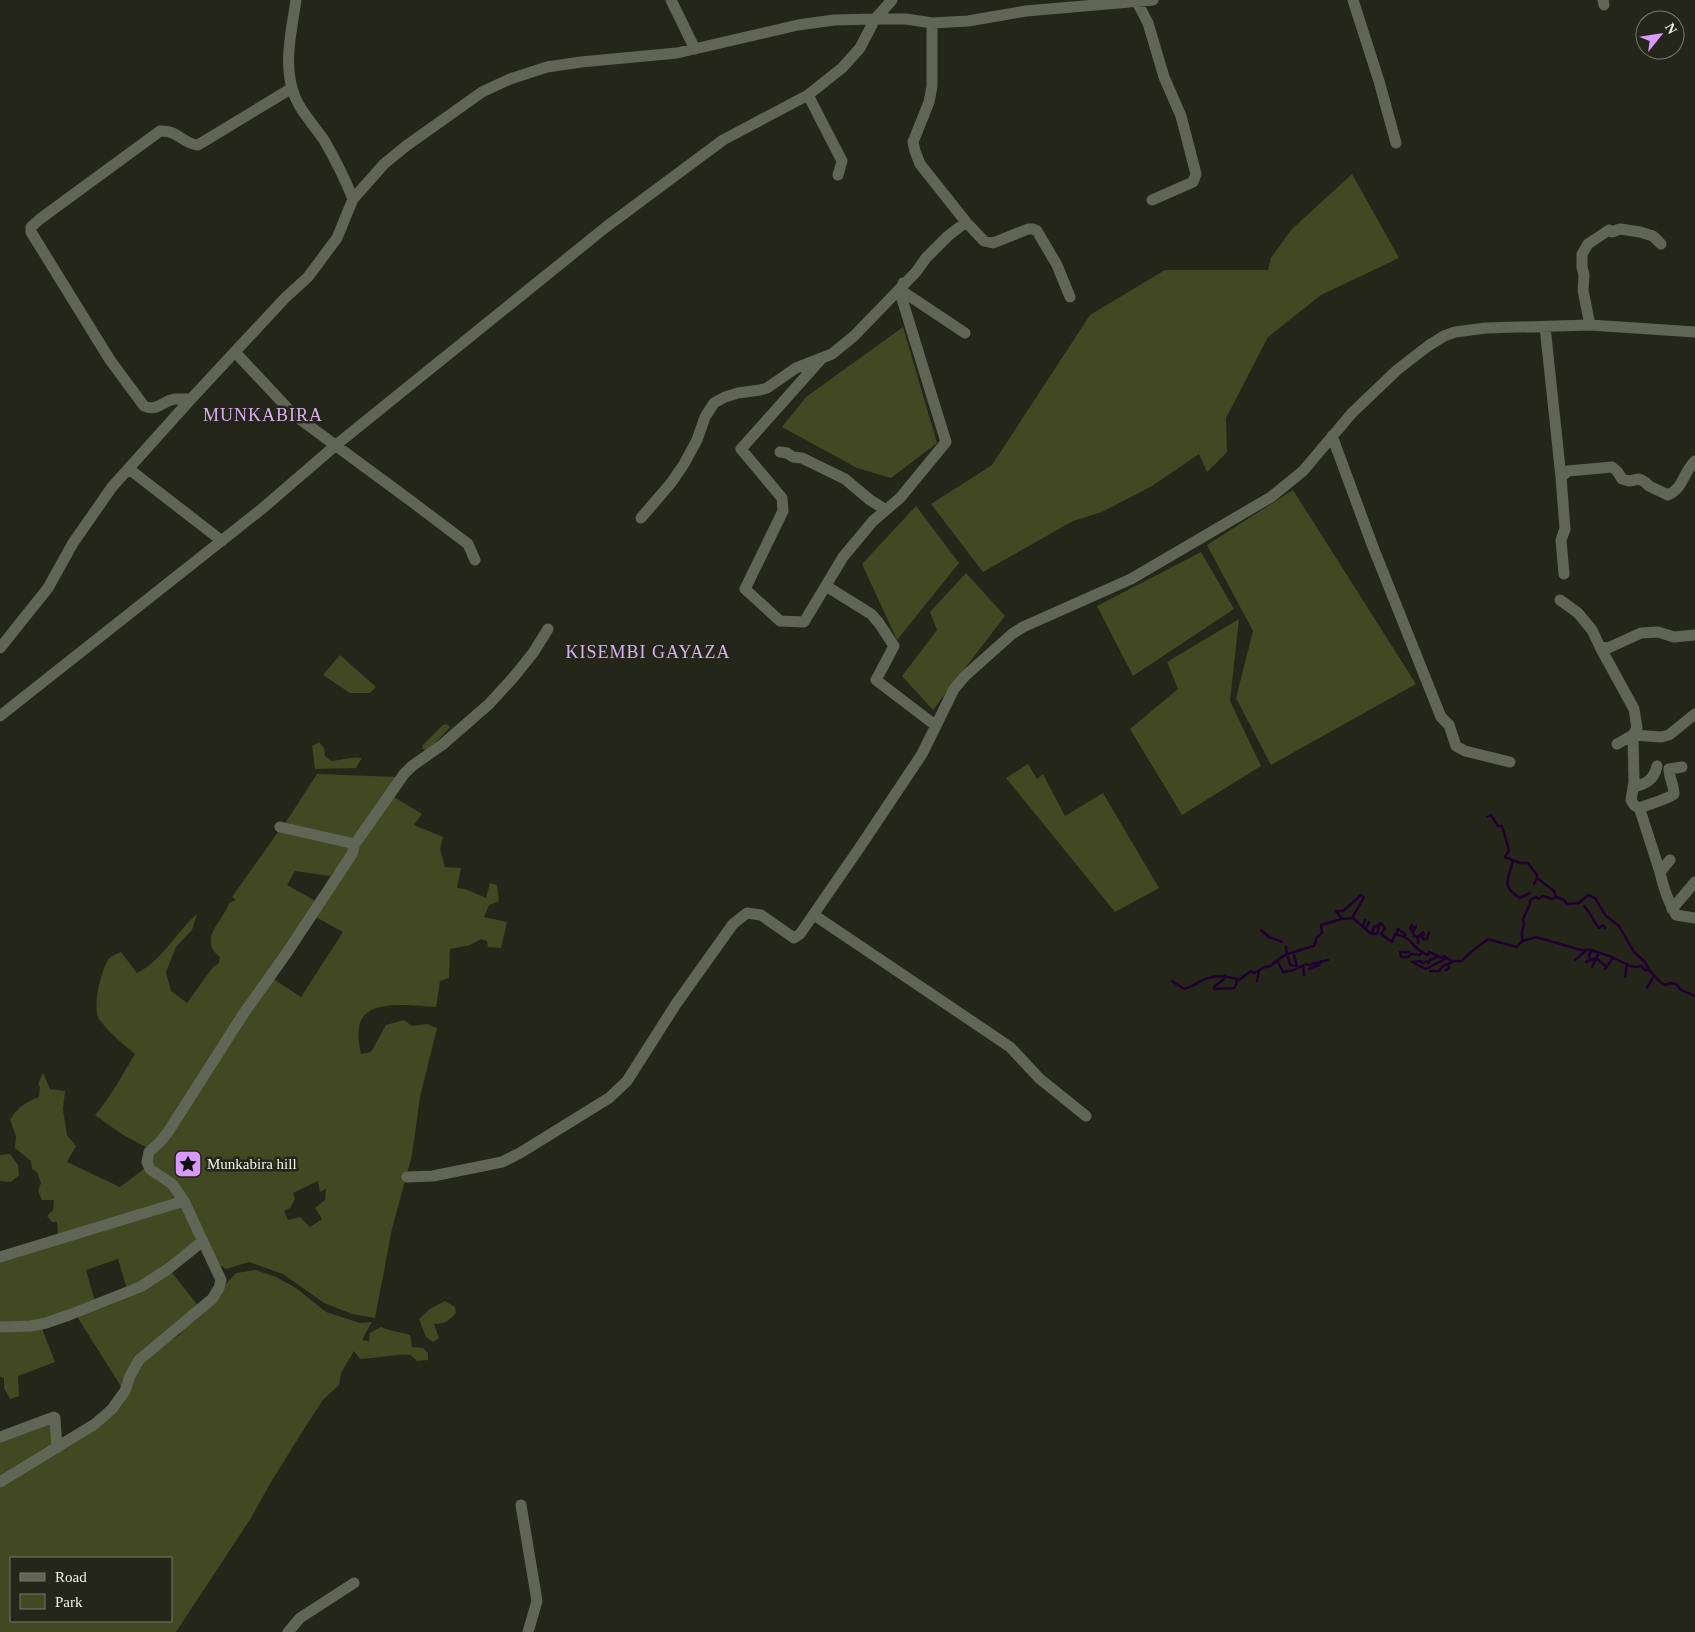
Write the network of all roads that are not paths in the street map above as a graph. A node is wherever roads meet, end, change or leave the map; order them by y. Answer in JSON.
{"nodes":[{"id":1,"x":296,"y":0,"type":"edge"},
{"id":2,"x":671,"y":0,"type":"edge"},
{"id":3,"x":892,"y":0,"type":"edge"},
{"id":4,"x":1153,"y":0,"type":"edge"},
{"id":5,"x":1353,"y":0,"type":"edge"},
{"id":6,"x":1131,"y":2,"type":"edge"},
{"id":7,"x":875,"y":19,"type":"junction"},
{"id":8,"x":932,"y":22,"type":"junction"},
{"id":9,"x":695,"y":49,"type":"junction"},
{"id":10,"x":292,"y":88,"type":"junction"},
{"id":11,"x":808,"y":95,"type":"junction"},
{"id":12,"x":1396,"y":143,"type":"dead end"},
{"id":13,"x":838,"y":176,"type":"dead end"},
{"id":14,"x":354,"y":199,"type":"junction"},
{"id":15,"x":1152,"y":200,"type":"dead end"},
{"id":16,"x":966,"y":222,"type":"junction"},
{"id":17,"x":1661,"y":244,"type":"dead end"},
{"id":18,"x":903,"y":287,"type":"junction"},
{"id":19,"x":1070,"y":297,"type":"dead end"},
{"id":20,"x":1590,"y":325,"type":"junction"},
{"id":21,"x":1545,"y":327,"type":"junction"},
{"id":22,"x":1695,"y":332,"type":"edge"},
{"id":23,"x":965,"y":333,"type":"dead end"},
{"id":24,"x":235,"y":352,"type":"junction"},
{"id":25,"x":822,"y":358,"type":"junction"},
{"id":26,"x":191,"y":399,"type":"junction"},
{"id":27,"x":1332,"y":436,"type":"junction"},
{"id":28,"x":336,"y":445,"type":"junction"},
{"id":29,"x":780,"y":452,"type":"dead end"},
{"id":30,"x":1695,"y":461,"type":"edge"},
{"id":31,"x":129,"y":469,"type":"junction"},
{"id":32,"x":1561,"y":477,"type":"junction"},
{"id":33,"x":886,"y":510,"type":"junction"},
{"id":34,"x":641,"y":518,"type":"dead end"},
{"id":35,"x":222,"y":541,"type":"junction"},
{"id":36,"x":475,"y":560,"type":"dead end"},
{"id":37,"x":1564,"y":574,"type":"dead end"},
{"id":38,"x":826,"y":586,"type":"junction"},
{"id":39,"x":1560,"y":600,"type":"dead end"},
{"id":40,"x":548,"y":628,"type":"dead end"},
{"id":41,"x":1695,"y":635,"type":"edge"},
{"id":42,"x":1600,"y":647,"type":"junction"},
{"id":43,"x":0,"y":648,"type":"edge"},
{"id":44,"x":1695,"y":714,"type":"edge"},
{"id":45,"x":0,"y":716,"type":"edge"},
{"id":46,"x":936,"y":725,"type":"junction"},
{"id":47,"x":1633,"y":735,"type":"junction"},
{"id":48,"x":1618,"y":744,"type":"dead end"},
{"id":49,"x":1510,"y":762,"type":"dead end"},
{"id":50,"x":1657,"y":766,"type":"dead end"},
{"id":51,"x":1682,"y":767,"type":"dead end"},
{"id":52,"x":1633,"y":788,"type":"junction"},
{"id":53,"x":1638,"y":808,"type":"junction"},
{"id":54,"x":280,"y":827,"type":"dead end"},
{"id":55,"x":356,"y":844,"type":"junction"},
{"id":56,"x":1670,"y":860,"type":"dead end"},
{"id":57,"x":1660,"y":872,"type":"junction"},
{"id":58,"x":1695,"y":882,"type":"edge"},
{"id":59,"x":1672,"y":909,"type":"junction"},
{"id":60,"x":814,"y":914,"type":"junction"},
{"id":61,"x":1695,"y":918,"type":"edge"},
{"id":62,"x":1086,"y":1116,"type":"dead end"},
{"id":63,"x":407,"y":1177,"type":"dead end"},
{"id":64,"x":184,"y":1200,"type":"junction"},
{"id":65,"x":203,"y":1241,"type":"junction"},
{"id":66,"x":0,"y":1256,"type":"edge"},
{"id":67,"x":0,"y":1326,"type":"edge"},
{"id":68,"x":2,"y":1434,"type":"edge"},
{"id":69,"x":57,"y":1448,"type":"junction"},
{"id":70,"x":0,"y":1482,"type":"edge"},
{"id":71,"x":521,"y":1505,"type":"dead end"},
{"id":72,"x":354,"y":1583,"type":"dead end"},
{"id":73,"x":288,"y":1632,"type":"edge"},
{"id":74,"x":528,"y":1632,"type":"edge"}],
"edges":[{"from":1,"to":10,"type":"street"},
{"from":2,"to":9,"type":"street"},
{"from":3,"to":7,"type":"street"},
{"from":4,"to":6,"type":"street"},
{"from":5,"to":12,"type":"street"},
{"from":6,"to":8,"type":"street"},
{"from":6,"to":15,"type":"street"},
{"from":7,"to":8,"type":"street"},
{"from":7,"to":9,"type":"street"},
{"from":7,"to":11,"type":"street"},
{"from":8,"to":16,"type":"street"},
{"from":9,"to":14,"type":"street"},
{"from":10,"to":14,"type":"street"},
{"from":10,"to":26,"type":"street"},
{"from":11,"to":13,"type":"street"},
{"from":11,"to":28,"type":"street"},
{"from":14,"to":24,"type":"street"},
{"from":16,"to":18,"type":"street"},
{"from":16,"to":19,"type":"street"},
{"from":17,"to":20,"type":"street"},
{"from":18,"to":23,"type":"street"},
{"from":18,"to":25,"type":"street"},
{"from":18,"to":33,"type":"street"},
{"from":20,"to":21,"type":"street"},
{"from":20,"to":22,"type":"street"},
{"from":21,"to":27,"type":"street"},
{"from":21,"to":32,"type":"street"},
{"from":24,"to":26,"type":"street"},
{"from":24,"to":28,"type":"street"},
{"from":25,"to":34,"type":"street"},
{"from":25,"to":38,"type":"street"},
{"from":26,"to":31,"type":"street"},
{"from":27,"to":46,"type":"street"},
{"from":27,"to":49,"type":"street"},
{"from":28,"to":35,"type":"street"},
{"from":28,"to":36,"type":"street"},
{"from":29,"to":33,"type":"street"},
{"from":30,"to":32,"type":"street"},
{"from":31,"to":35,"type":"street"},
{"from":31,"to":43,"type":"street"},
{"from":32,"to":37,"type":"street"},
{"from":33,"to":38,"type":"street"},
{"from":35,"to":45,"type":"street"},
{"from":38,"to":46,"type":"street"},
{"from":39,"to":42,"type":"street"},
{"from":40,"to":55,"type":"street"},
{"from":41,"to":42,"type":"street"},
{"from":42,"to":47,"type":"street"},
{"from":44,"to":47,"type":"street"},
{"from":46,"to":60,"type":"street"},
{"from":47,"to":48,"type":"street"},
{"from":47,"to":52,"type":"street"},
{"from":50,"to":52,"type":"street"},
{"from":51,"to":53,"type":"street"},
{"from":52,"to":53,"type":"street"},
{"from":53,"to":57,"type":"street"},
{"from":54,"to":55,"type":"street"},
{"from":55,"to":64,"type":"street"},
{"from":56,"to":57,"type":"street"},
{"from":57,"to":59,"type":"street"},
{"from":58,"to":59,"type":"street"},
{"from":59,"to":61,"type":"street"},
{"from":60,"to":62,"type":"street"},
{"from":60,"to":63,"type":"street"},
{"from":64,"to":65,"type":"street"},
{"from":64,"to":66,"type":"street"},
{"from":65,"to":67,"type":"street"},
{"from":65,"to":69,"type":"street"},
{"from":68,"to":69,"type":"street"},
{"from":69,"to":70,"type":"street"},
{"from":71,"to":74,"type":"street"},
{"from":72,"to":73,"type":"street"}]}
